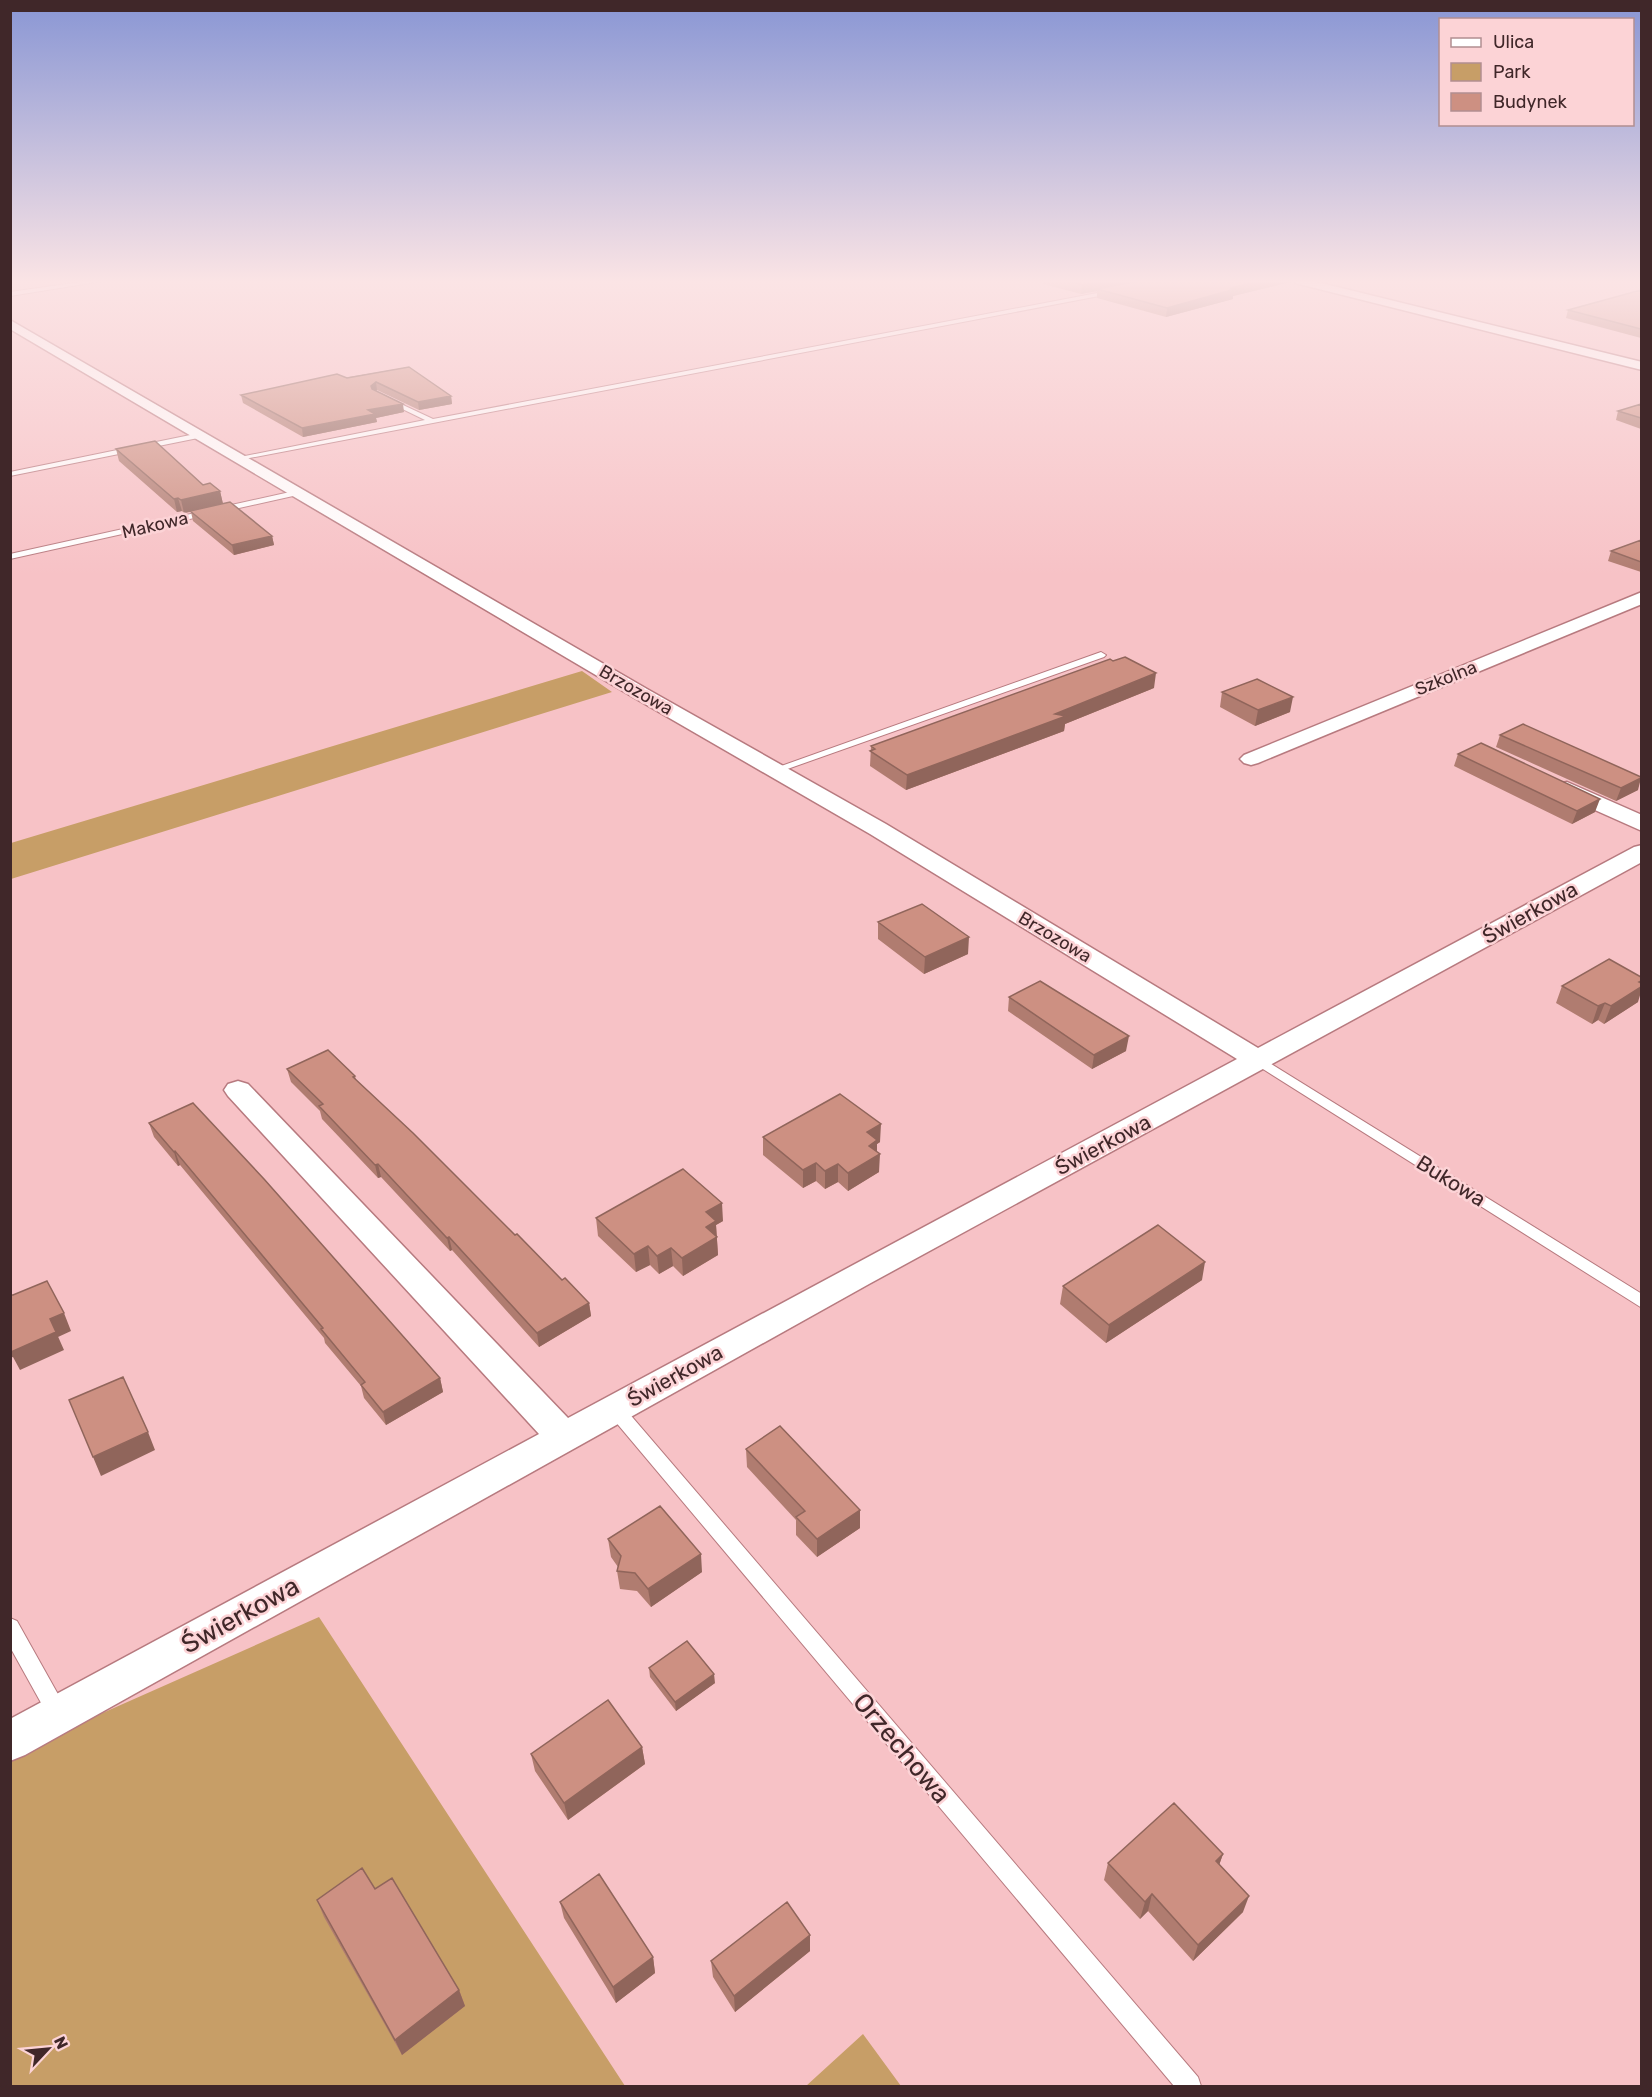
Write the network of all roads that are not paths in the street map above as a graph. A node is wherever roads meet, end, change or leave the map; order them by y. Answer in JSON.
{"nodes":[{"id":1,"x":95,"y":379,"type":"edge"},
{"id":2,"x":655,"y":379,"type":"edge"},
{"id":3,"x":376,"y":394,"type":"edge"},
{"id":4,"x":432,"y":421,"type":"junction"},
{"id":5,"x":200,"y":435,"type":"junction"},
{"id":6,"x":239,"y":458,"type":"junction"},
{"id":7,"x":10,"y":474,"type":"edge"},
{"id":8,"x":298,"y":492,"type":"junction"},
{"id":9,"x":10,"y":557,"type":"edge"},
{"id":10,"x":1641,"y":597,"type":"edge"},
{"id":11,"x":1101,"y":655,"type":"dead end"},
{"id":12,"x":1251,"y":759,"type":"dead end"},
{"id":13,"x":775,"y":770,"type":"junction"},
{"id":14,"x":1548,"y":780,"type":"edge"},
{"id":15,"x":1641,"y":824,"type":"edge"},
{"id":16,"x":1641,"y":852,"type":"edge"},
{"id":17,"x":1260,"y":1061,"type":"junction"},
{"id":18,"x":238,"y":1090,"type":"dead end"},
{"id":19,"x":1641,"y":1302,"type":"edge"},
{"id":20,"x":615,"y":1409,"type":"junction"},
{"id":21,"x":564,"y":1437,"type":"junction"},
{"id":22,"x":10,"y":1627,"type":"edge"},
{"id":23,"x":58,"y":1715,"type":"junction"},
{"id":24,"x":10,"y":1740,"type":"edge"},
{"id":25,"x":1189,"y":2086,"type":"edge"}],
"edges":[{"from":1,"to":5,"type":"street","name":"Brzozowa"},
{"from":2,"to":4,"type":"lane"},
{"from":3,"to":4,"type":"lane"},
{"from":4,"to":6,"type":"lane"},
{"from":5,"to":6,"type":"street","name":"Brzozowa"},
{"from":5,"to":7,"type":"lane"},
{"from":6,"to":8,"type":"street","name":"Brzozowa"},
{"from":8,"to":9,"type":"lane","name":"Makowa"},
{"from":8,"to":13,"type":"street","name":"Brzozowa"},
{"from":10,"to":12,"type":"street","name":"Szkolna"},
{"from":11,"to":13,"type":"lane"},
{"from":13,"to":17,"type":"street","name":"Brzozowa"},
{"from":14,"to":15,"type":"street"},
{"from":16,"to":17,"type":"street","name":"Świerkowa"},
{"from":17,"to":19,"type":"lane","name":"Bukowa"},
{"from":17,"to":20,"type":"street","name":"Świerkowa"},
{"from":18,"to":21,"type":"street"},
{"from":20,"to":21,"type":"street","name":"Świerkowa"},
{"from":20,"to":25,"type":"lane","name":"Orzechowa"},
{"from":21,"to":23,"type":"street","name":"Świerkowa"},
{"from":22,"to":23,"type":"lane"},
{"from":23,"to":24,"type":"street","name":"Świerkowa"}]}
